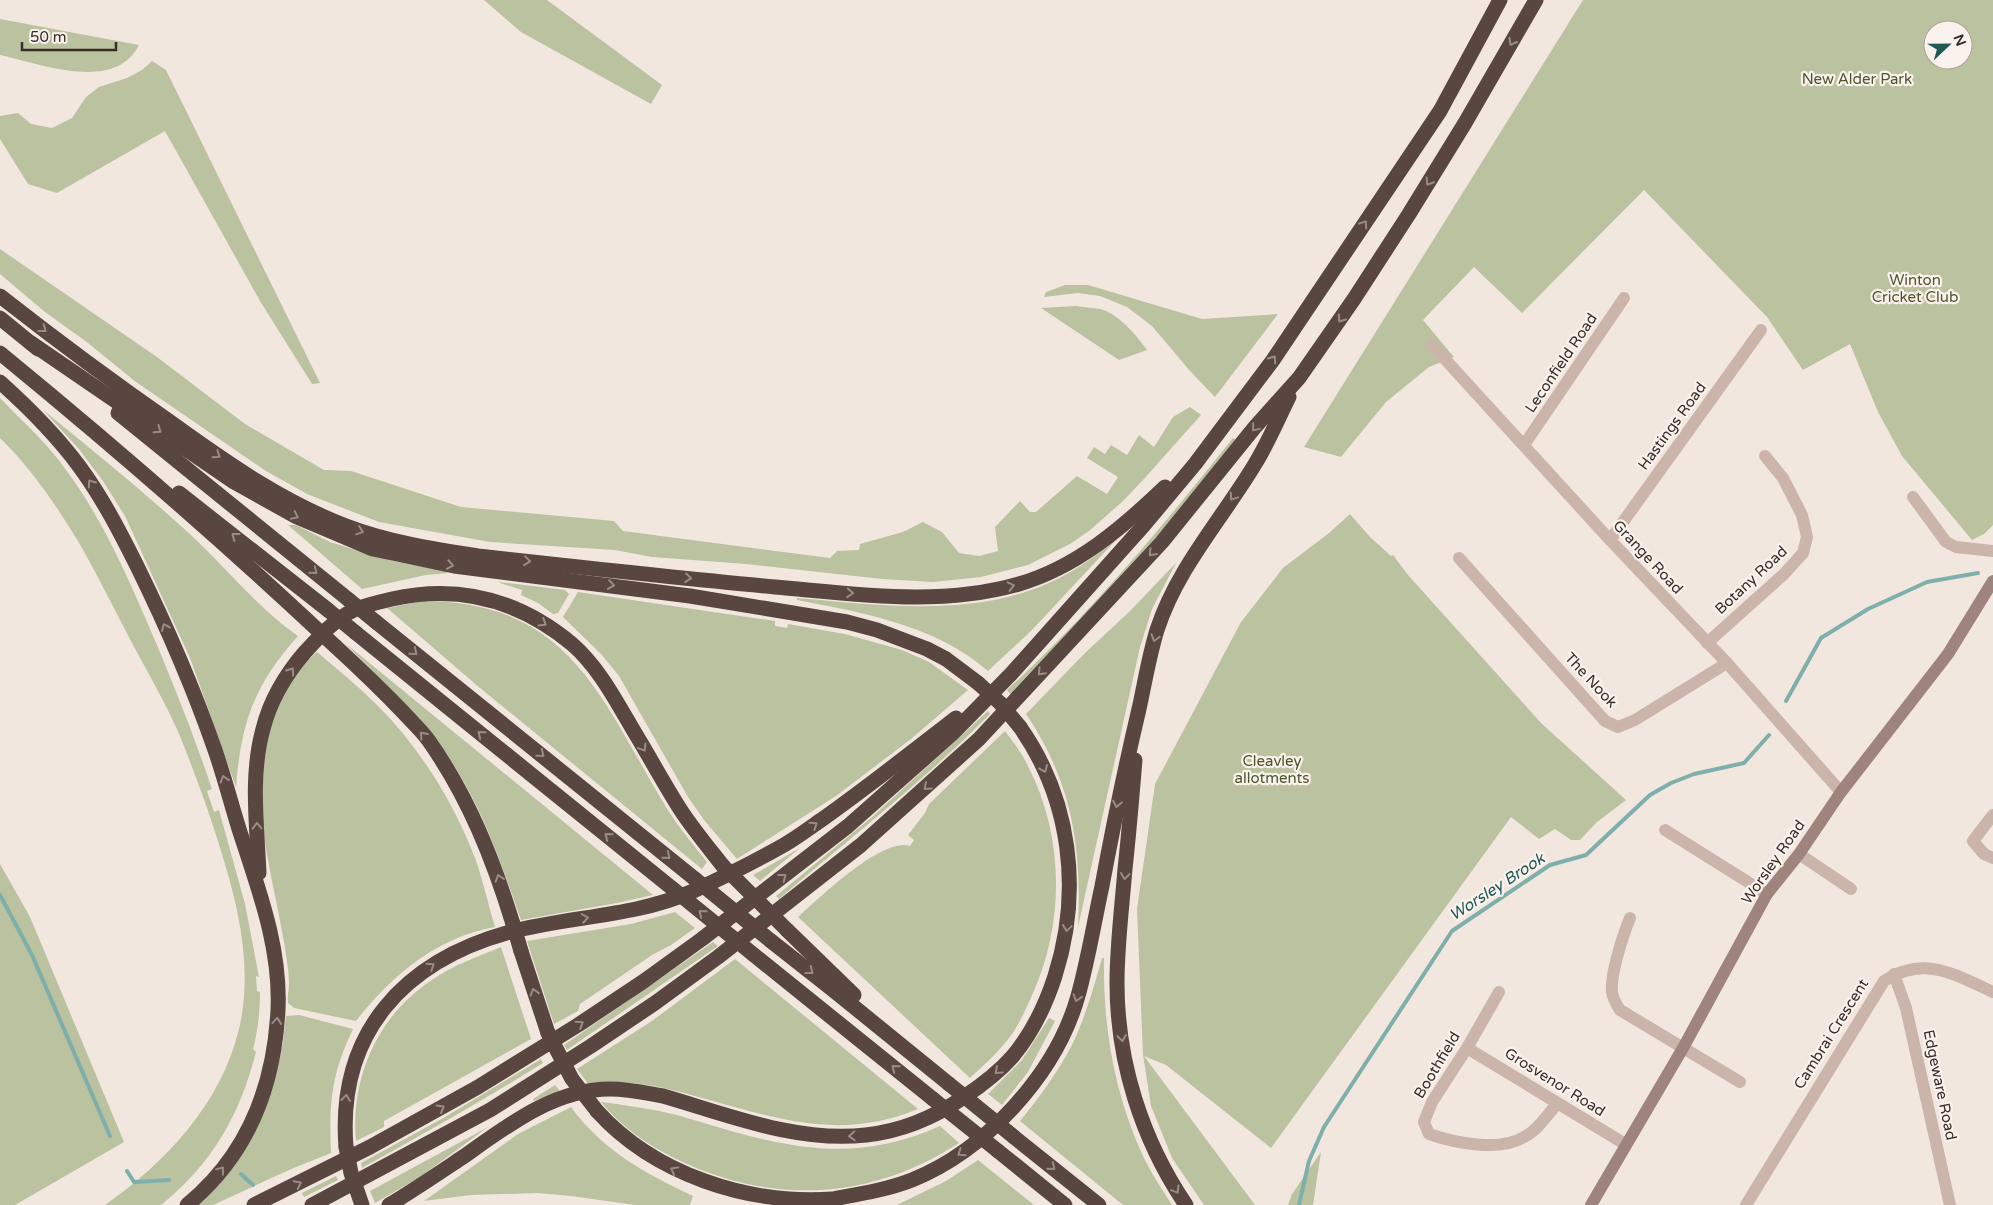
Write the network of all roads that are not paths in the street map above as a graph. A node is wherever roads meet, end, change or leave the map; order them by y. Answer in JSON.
{"nodes":[{"id":1,"x":1500,"y":0,"type":"edge"},
{"id":2,"x":1536,"y":0,"type":"edge"},
{"id":3,"x":0,"y":296,"type":"edge"},
{"id":4,"x":1624,"y":298,"type":"dead end"},
{"id":5,"x":0,"y":318,"type":"edge"},
{"id":6,"x":1761,"y":330,"type":"dead end"},
{"id":7,"x":31,"y":343,"type":"junction"},
{"id":8,"x":1432,"y":344,"type":"dead end"},
{"id":9,"x":0,"y":353,"type":"edge"},
{"id":10,"x":1299,"y":378,"type":"junction"},
{"id":11,"x":0,"y":382,"type":"edge"},
{"id":12,"x":1244,"y":398,"type":"junction"},
{"id":13,"x":60,"y":402,"type":"junction"},
{"id":14,"x":1524,"y":445,"type":"junction"},
{"id":15,"x":1765,"y":456,"type":"dead end"},
{"id":16,"x":1913,"y":497,"type":"dead end"},
{"id":17,"x":1610,"y":540,"type":"junction"},
{"id":18,"x":1993,"y":552,"type":"edge"},
{"id":19,"x":1459,"y":558,"type":"dead end"},
{"id":20,"x":1993,"y":581,"type":"edge"},
{"id":21,"x":1707,"y":643,"type":"junction"},
{"id":22,"x":1727,"y":663,"type":"junction"},
{"id":23,"x":1011,"y":674,"type":"junction"},
{"id":24,"x":1139,"y":706,"type":"junction"},
{"id":25,"x":1841,"y":792,"type":"junction"},
{"id":26,"x":1993,"y":814,"type":"edge"},
{"id":27,"x":1665,"y":830,"type":"dead end"},
{"id":28,"x":1799,"y":854,"type":"junction"},
{"id":29,"x":1993,"y":858,"type":"edge"},
{"id":30,"x":1851,"y":889,"type":"dead end"},
{"id":31,"x":259,"y":892,"type":"junction"},
{"id":32,"x":1767,"y":894,"type":"junction"},
{"id":33,"x":1630,"y":918,"type":"dead end"},
{"id":34,"x":1894,"y":974,"type":"junction"},
{"id":35,"x":1500,"y":992,"type":"dead end"},
{"id":36,"x":1993,"y":992,"type":"edge"},
{"id":37,"x":1467,"y":1048,"type":"junction"},
{"id":38,"x":1683,"y":1048,"type":"junction"},
{"id":39,"x":925,"y":1064,"type":"junction"},
{"id":40,"x":1740,"y":1082,"type":"dead end"},
{"id":41,"x":1557,"y":1104,"type":"junction"},
{"id":42,"x":1625,"y":1144,"type":"junction"},
{"id":43,"x":332,"y":1195,"type":"junction"},
{"id":44,"x":187,"y":1205,"type":"edge"},
{"id":45,"x":254,"y":1205,"type":"edge"},
{"id":46,"x":312,"y":1205,"type":"edge"},
{"id":47,"x":320,"y":1205,"type":"edge"},
{"id":48,"x":362,"y":1205,"type":"edge"},
{"id":49,"x":389,"y":1205,"type":"edge"},
{"id":50,"x":1065,"y":1205,"type":"edge"},
{"id":51,"x":1099,"y":1205,"type":"edge"},
{"id":52,"x":1186,"y":1205,"type":"edge"},
{"id":53,"x":1590,"y":1205,"type":"edge"},
{"id":54,"x":1746,"y":1205,"type":"edge"},
{"id":55,"x":1950,"y":1205,"type":"edge"}],
"edges":[{"from":12,"to":1,"type":"highway","one_way":true},
{"from":2,"to":10,"type":"highway","one_way":true},
{"from":3,"to":12,"type":"highway","one_way":true},
{"from":4,"to":14,"type":"street","name":"Leconfield Road"},
{"from":5,"to":7,"type":"highway"},
{"from":6,"to":17,"type":"street","name":"Hastings Road"},
{"from":7,"to":39,"type":"highway","one_way":true,"bridge":true},
{"from":7,"to":49,"type":"highway","one_way":true,"bridge":true},
{"from":8,"to":14,"type":"street","name":"Grange Road"},
{"from":9,"to":13,"type":"highway"},
{"from":10,"to":24,"type":"highway","one_way":true},
{"from":10,"to":43,"type":"highway","one_way":true},
{"from":31,"to":11,"type":"highway","one_way":true},
{"from":12,"to":23,"type":"highway"},
{"from":24,"to":13,"type":"highway","one_way":true,"bridge":true},
{"from":50,"to":13,"type":"highway","one_way":true,"bridge":true},
{"from":14,"to":17,"type":"street","name":"Grange Road"},
{"from":15,"to":21,"type":"street","name":"Botany Road"},
{"from":16,"to":18,"type":"street"},
{"from":17,"to":21,"type":"street","name":"Grange Road"},
{"from":19,"to":22,"type":"street","name":"The Nook"},
{"from":20,"to":25,"type":"main road","name":"Worsley Road"},
{"from":21,"to":22,"type":"street","name":"Grange Road"},
{"from":22,"to":25,"type":"street","name":"Grange Road"},
{"from":45,"to":23,"type":"highway","one_way":true},
{"from":48,"to":23,"type":"highway","one_way":true,"bridge":true},
{"from":24,"to":52,"type":"highway","one_way":true},
{"from":25,"to":28,"type":"main road","name":"Worsley Road"},
{"from":26,"to":29,"type":"street"},
{"from":27,"to":32,"type":"street"},
{"from":28,"to":30,"type":"street"},
{"from":28,"to":32,"type":"main road","name":"Worsley Road"},
{"from":31,"to":39,"type":"highway","one_way":true,"bridge":true},
{"from":44,"to":31,"type":"highway","one_way":true},
{"from":32,"to":38,"type":"main road","name":"Worsley Road"},
{"from":33,"to":38,"type":"street"},
{"from":34,"to":36,"type":"street"},
{"from":34,"to":54,"type":"street","name":"Cambrai Crescent"},
{"from":34,"to":55,"type":"street","name":"Edgeware Road"},
{"from":35,"to":37,"type":"street","name":"Boothfield"},
{"from":37,"to":41,"type":"street","name":"Grosvenor Road"},
{"from":37,"to":41,"type":"street","name":"Boothfield"},
{"from":38,"to":40,"type":"street"},
{"from":38,"to":42,"type":"main road","name":"Worsley Road"},
{"from":39,"to":51,"type":"highway","one_way":true,"bridge":true},
{"from":41,"to":42,"type":"street","name":"Grosvenor Road"},
{"from":42,"to":53,"type":"main road","name":"Worsley Road"},
{"from":43,"to":46,"type":"highway"},
{"from":43,"to":47,"type":"highway"}]}
